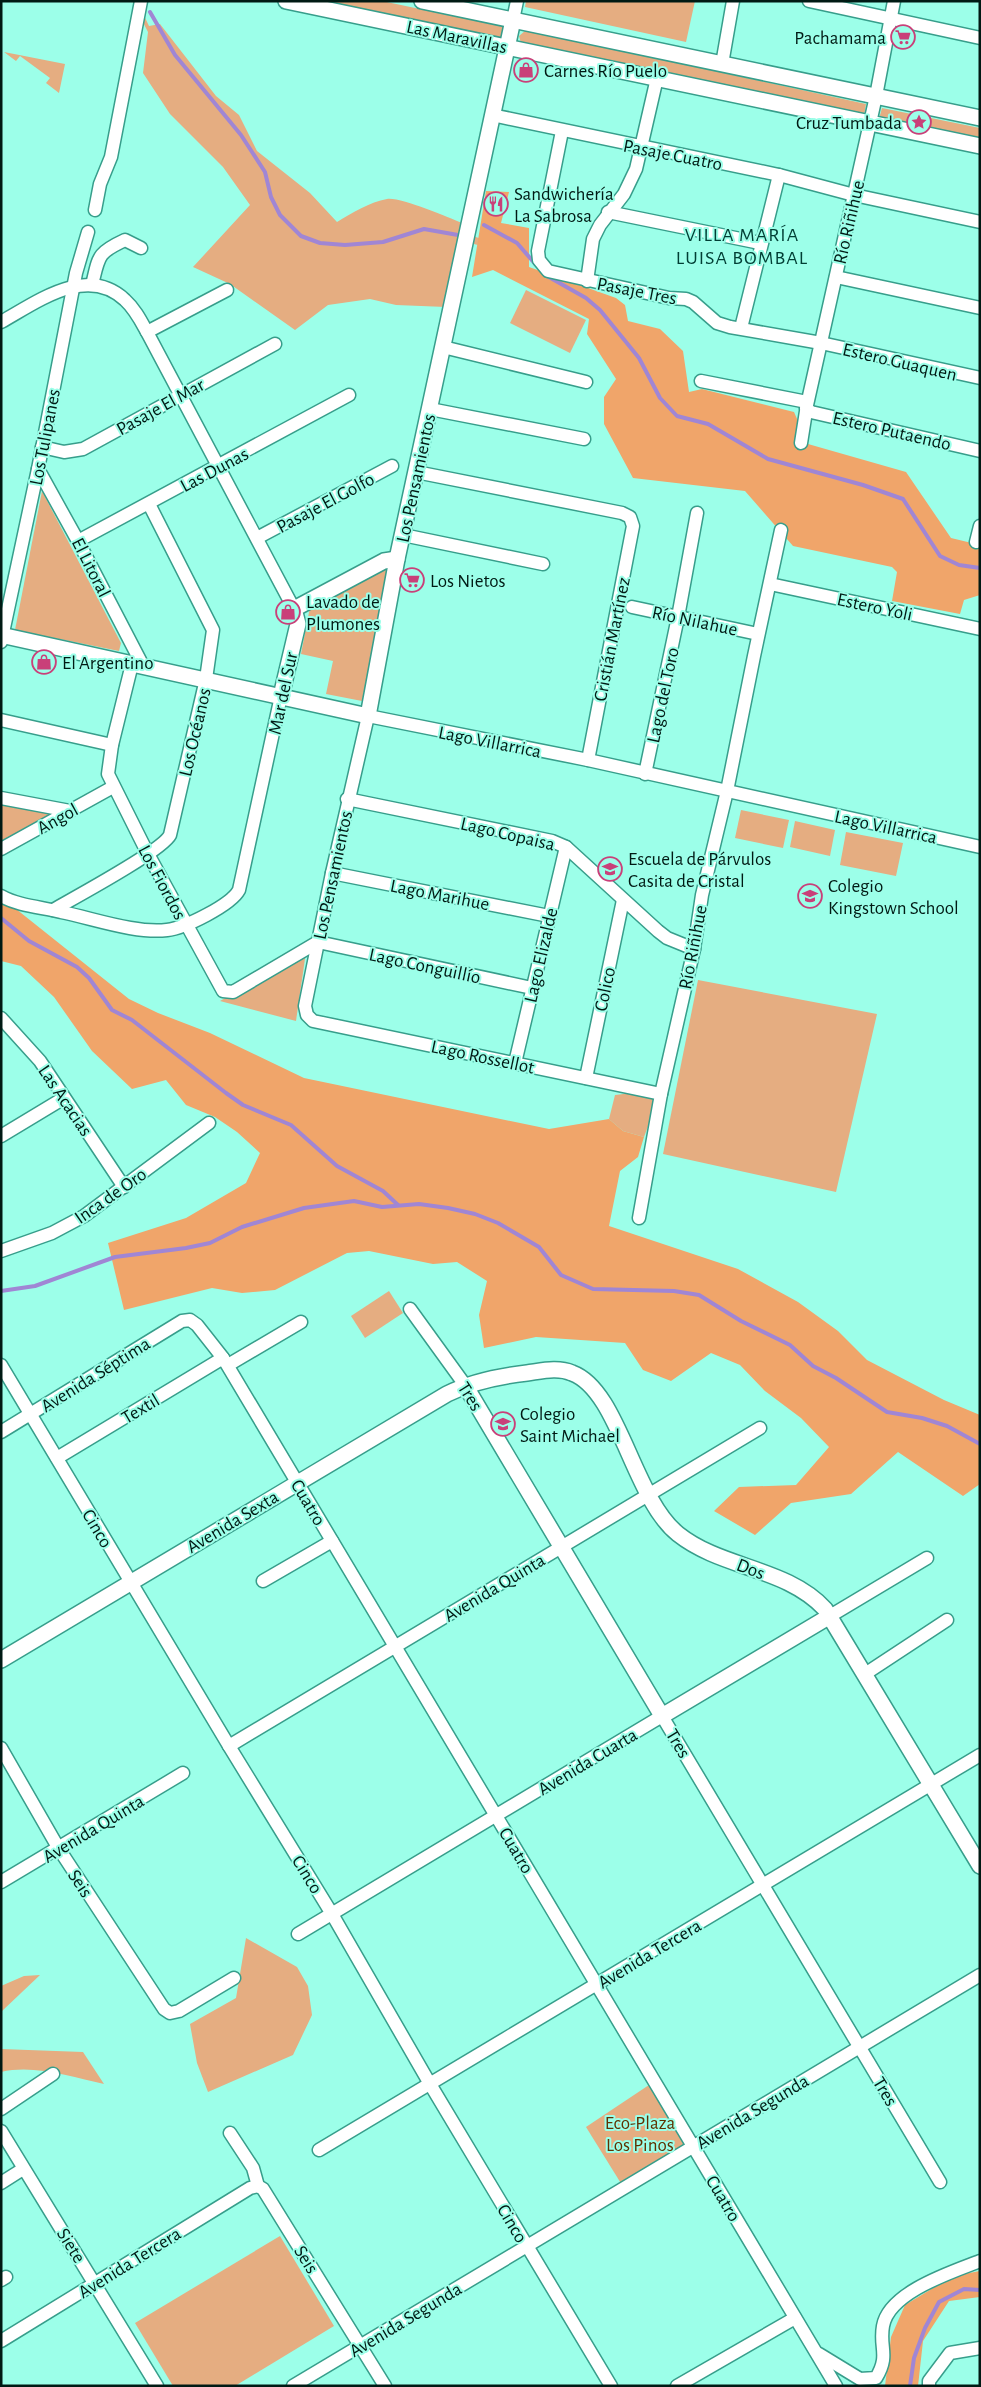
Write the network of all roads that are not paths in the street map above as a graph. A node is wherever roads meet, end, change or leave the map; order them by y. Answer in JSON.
{"nodes":[{"id":1,"x":141,"y":1,"type":"edge"},
{"id":2,"x":286,"y":1,"type":"edge"},
{"id":3,"x":517,"y":1,"type":"edge"},
{"id":4,"x":733,"y":1,"type":"edge"},
{"id":5,"x":809,"y":1,"type":"edge"},
{"id":6,"x":894,"y":1,"type":"edge"},
{"id":7,"x":431,"y":2,"type":"edge"},
{"id":8,"x":890,"y":19,"type":"junction"},
{"id":9,"x":513,"y":20,"type":"junction"},
{"id":10,"x":980,"y":38,"type":"edge"},
{"id":11,"x":507,"y":46,"type":"junction"},
{"id":12,"x":722,"y":64,"type":"junction"},
{"id":13,"x":657,"y":78,"type":"junction"},
{"id":14,"x":876,"y":96,"type":"junction"},
{"id":15,"x":492,"y":115,"type":"junction"},
{"id":16,"x":980,"y":118,"type":"edge"},
{"id":17,"x":870,"y":123,"type":"junction"},
{"id":18,"x":562,"y":131,"type":"junction"},
{"id":19,"x":980,"y":146,"type":"edge"},
{"id":20,"x":642,"y":148,"type":"junction"},
{"id":21,"x":779,"y":175,"type":"junction"},
{"id":22,"x":854,"y":195,"type":"junction"},
{"id":23,"x":95,"y":210,"type":"dead end"},
{"id":24,"x":608,"y":212,"type":"junction"},
{"id":25,"x":980,"y":222,"type":"edge"},
{"id":26,"x":88,"y":232,"type":"dead end"},
{"id":27,"x":760,"y":243,"type":"junction"},
{"id":28,"x":141,"y":248,"type":"dead end"},
{"id":29,"x":836,"y":277,"type":"junction"},
{"id":30,"x":587,"y":281,"type":"junction"},
{"id":31,"x":92,"y":285,"type":"junction"},
{"id":32,"x":74,"y":286,"type":"junction"},
{"id":33,"x":227,"y":290,"type":"dead end"},
{"id":34,"x":980,"y":308,"type":"edge"},
{"id":35,"x":1,"y":322,"type":"edge"},
{"id":36,"x":741,"y":328,"type":"junction"},
{"id":37,"x":147,"y":332,"type":"junction"},
{"id":38,"x":821,"y":343,"type":"junction"},
{"id":39,"x":275,"y":344,"type":"dead end"},
{"id":40,"x":443,"y":348,"type":"junction"},
{"id":41,"x":980,"y":378,"type":"edge"},
{"id":42,"x":701,"y":381,"type":"dead end"},
{"id":43,"x":586,"y":382,"type":"dead end"},
{"id":44,"x":181,"y":395,"type":"junction"},
{"id":45,"x":349,"y":396,"type":"dead end"},
{"id":46,"x":807,"y":405,"type":"junction"},
{"id":47,"x":430,"y":409,"type":"junction"},
{"id":48,"x":584,"y":439,"type":"dead end"},
{"id":49,"x":801,"y":443,"type":"dead end"},
{"id":50,"x":42,"y":446,"type":"junction"},
{"id":51,"x":980,"y":451,"type":"edge"},
{"id":52,"x":392,"y":466,"type":"dead end"},
{"id":53,"x":219,"y":467,"type":"junction"},
{"id":54,"x":38,"y":469,"type":"junction"},
{"id":55,"x":416,"y":472,"type":"junction"},
{"id":56,"x":149,"y":504,"type":"junction"},
{"id":57,"x":697,"y":513,"type":"dead end"},
{"id":58,"x":980,"y":526,"type":"edge"},
{"id":59,"x":781,"y":530,"type":"dead end"},
{"id":60,"x":403,"y":535,"type":"junction"},
{"id":61,"x":257,"y":538,"type":"junction"},
{"id":62,"x":78,"y":541,"type":"junction"},
{"id":63,"x":976,"y":542,"type":"dead end"},
{"id":64,"x":398,"y":559,"type":"junction"},
{"id":65,"x":543,"y":564,"type":"dead end"},
{"id":66,"x":770,"y":584,"type":"junction"},
{"id":67,"x":632,"y":607,"type":"dead end"},
{"id":68,"x":294,"y":609,"type":"junction"},
{"id":69,"x":678,"y":617,"type":"junction"},
{"id":70,"x":980,"y":629,"type":"edge"},
{"id":71,"x":758,"y":634,"type":"junction"},
{"id":72,"x":2,"y":637,"type":"edge"},
{"id":73,"x":137,"y":665,"type":"junction"},
{"id":74,"x":206,"y":679,"type":"junction"},
{"id":75,"x":281,"y":696,"type":"junction"},
{"id":76,"x":368,"y":716,"type":"junction"},
{"id":77,"x":1,"y":720,"type":"edge"},
{"id":78,"x":112,"y":745,"type":"junction"},
{"id":79,"x":588,"y":760,"type":"junction"},
{"id":80,"x":645,"y":774,"type":"junction"},
{"id":81,"x":113,"y":788,"type":"junction"},
{"id":82,"x":728,"y":791,"type":"junction"},
{"id":83,"x":1,"y":798,"type":"edge"},
{"id":84,"x":347,"y":799,"type":"junction"},
{"id":85,"x":70,"y":811,"type":"junction"},
{"id":86,"x":980,"y":846,"type":"edge"},
{"id":87,"x":566,"y":847,"type":"junction"},
{"id":88,"x":1,"y":849,"type":"edge"},
{"id":89,"x":148,"y":854,"type":"junction"},
{"id":90,"x":332,"y":873,"type":"junction"},
{"id":91,"x":1,"y":896,"type":"edge"},
{"id":92,"x":623,"y":900,"type":"junction"},
{"id":93,"x":53,"y":910,"type":"junction"},
{"id":94,"x":548,"y":916,"type":"junction"},
{"id":95,"x":186,"y":924,"type":"junction"},
{"id":96,"x":318,"y":942,"type":"junction"},
{"id":97,"x":694,"y":948,"type":"junction"},
{"id":98,"x":532,"y":988,"type":"junction"},
{"id":99,"x":307,"y":1015,"type":"joint"},
{"id":100,"x":1,"y":1018,"type":"edge"},
{"id":101,"x":515,"y":1063,"type":"junction"},
{"id":102,"x":586,"y":1078,"type":"junction"},
{"id":103,"x":661,"y":1094,"type":"junction"},
{"id":104,"x":64,"y":1098,"type":"junction"},
{"id":105,"x":209,"y":1123,"type":"dead end"},
{"id":106,"x":1,"y":1136,"type":"edge"},
{"id":107,"x":124,"y":1187,"type":"junction"},
{"id":108,"x":639,"y":1218,"type":"dead end"},
{"id":109,"x":1,"y":1251,"type":"edge"},
{"id":110,"x":410,"y":1309,"type":"dead end"},
{"id":111,"x":190,"y":1320,"type":"joint"},
{"id":112,"x":301,"y":1322,"type":"dead end"},
{"id":113,"x":225,"y":1362,"type":"junction"},
{"id":114,"x":1,"y":1365,"type":"edge"},
{"id":115,"x":465,"y":1385,"type":"junction"},
{"id":116,"x":30,"y":1415,"type":"junction"},
{"id":117,"x":760,"y":1428,"type":"dead end"},
{"id":118,"x":1,"y":1432,"type":"edge"},
{"id":119,"x":57,"y":1458,"type":"junction"},
{"id":120,"x":297,"y":1482,"type":"junction"},
{"id":121,"x":648,"y":1495,"type":"junction"},
{"id":122,"x":332,"y":1541,"type":"junction"},
{"id":123,"x":562,"y":1547,"type":"junction"},
{"id":124,"x":927,"y":1558,"type":"dead end"},
{"id":125,"x":263,"y":1581,"type":"dead end"},
{"id":126,"x":131,"y":1583,"type":"junction"},
{"id":127,"x":830,"y":1616,"type":"junction"},
{"id":128,"x":947,"y":1620,"type":"dead end"},
{"id":129,"x":395,"y":1646,"type":"junction"},
{"id":130,"x":1,"y":1660,"type":"edge"},
{"id":131,"x":865,"y":1674,"type":"junction"},
{"id":132,"x":662,"y":1716,"type":"junction"},
{"id":133,"x":228,"y":1746,"type":"junction"},
{"id":134,"x":1,"y":1748,"type":"edge"},
{"id":135,"x":980,"y":1755,"type":"edge"},
{"id":136,"x":184,"y":1773,"type":"dead end"},
{"id":137,"x":931,"y":1784,"type":"junction"},
{"id":138,"x":496,"y":1816,"type":"junction"},
{"id":139,"x":58,"y":1849,"type":"junction"},
{"id":140,"x":980,"y":1866,"type":"edge"},
{"id":141,"x":1,"y":1882,"type":"edge"},
{"id":142,"x":763,"y":1885,"type":"junction"},
{"id":143,"x":332,"y":1914,"type":"junction"},
{"id":144,"x":298,"y":1934,"type":"dead end"},
{"id":145,"x":980,"y":1975,"type":"edge"},
{"id":146,"x":234,"y":1978,"type":"dead end"},
{"id":147,"x":597,"y":1984,"type":"junction"},
{"id":148,"x":860,"y":2047,"type":"junction"},
{"id":149,"x":53,"y":2074,"type":"dead end"},
{"id":150,"x":430,"y":2084,"type":"junction"},
{"id":151,"x":1,"y":2109,"type":"edge"},
{"id":152,"x":1,"y":2131,"type":"edge"},
{"id":153,"x":230,"y":2133,"type":"dead end"},
{"id":154,"x":693,"y":2146,"type":"junction"},
{"id":155,"x":319,"y":2150,"type":"dead end"},
{"id":156,"x":24,"y":2169,"type":"junction"},
{"id":157,"x":940,"y":2182,"type":"dead end"},
{"id":158,"x":1,"y":2183,"type":"edge"},
{"id":159,"x":258,"y":2186,"type":"junction"},
{"id":160,"x":527,"y":2246,"type":"junction"},
{"id":161,"x":980,"y":2260,"type":"edge"},
{"id":162,"x":96,"y":2283,"type":"junction"},
{"id":163,"x":795,"y":2318,"type":"junction"},
{"id":164,"x":1,"y":2341,"type":"edge"},
{"id":165,"x":360,"y":2345,"type":"junction"},
{"id":166,"x":980,"y":2348,"type":"edge"},
{"id":167,"x":816,"y":2353,"type":"junction"},
{"id":168,"x":860,"y":2378,"type":"junction"},
{"id":169,"x":156,"y":2386,"type":"edge"},
{"id":170,"x":293,"y":2386,"type":"edge"},
{"id":171,"x":385,"y":2386,"type":"edge"},
{"id":172,"x":611,"y":2386,"type":"edge"},
{"id":173,"x":677,"y":2386,"type":"edge"},
{"id":174,"x":836,"y":2386,"type":"edge"},
{"id":175,"x":872,"y":2386,"type":"edge"},
{"id":176,"x":929,"y":2386,"type":"edge"}],
"edges":[{"from":1,"to":23,"type":"street"},
{"from":2,"to":11,"type":"street","name":"Las Maravillas"},
{"from":3,"to":9,"type":"street","name":"Los Pensamientos"},
{"from":4,"to":12,"type":"street"},
{"from":5,"to":8,"type":"street"},
{"from":6,"to":8,"type":"street","name":"Río Riñihue"},
{"from":7,"to":9,"type":"street","name":"Las Maravillas"},
{"from":8,"to":10,"type":"street"},
{"from":8,"to":14,"type":"street","name":"Río Riñihue"},
{"from":9,"to":11,"type":"street","name":"Los Pensamientos"},
{"from":9,"to":12,"type":"street","name":"Las Maravillas"},
{"from":11,"to":13,"type":"street","name":"Las Maravillas"},
{"from":11,"to":15,"type":"street","name":"Los Pensamientos"},
{"from":12,"to":14,"type":"street","name":"Las Maravillas"},
{"from":13,"to":17,"type":"street","name":"Las Maravillas"},
{"from":13,"to":20,"type":"street"},
{"from":14,"to":16,"type":"street","name":"Las Maravillas"},
{"from":14,"to":17,"type":"street","name":"Río Riñihue"},
{"from":15,"to":18,"type":"street","name":"Pasaje Cuatro"},
{"from":15,"to":40,"type":"street","name":"Los Pensamientos"},
{"from":17,"to":19,"type":"street","name":"Las Maravillas"},
{"from":17,"to":22,"type":"street","name":"Río Riñihue"},
{"from":18,"to":20,"type":"street","name":"Pasaje Cuatro"},
{"from":18,"to":30,"type":"street","name":"Pasaje Tres"},
{"from":20,"to":21,"type":"street","name":"Pasaje Cuatro"},
{"from":20,"to":24,"type":"street"},
{"from":21,"to":22,"type":"street","name":"Pasaje Cuatro"},
{"from":21,"to":27,"type":"street"},
{"from":22,"to":25,"type":"street","name":"Pasaje Cuatro"},
{"from":22,"to":29,"type":"street","name":"Río Riñihue"},
{"from":24,"to":27,"type":"street"},
{"from":24,"to":30,"type":"street"},
{"from":26,"to":32,"type":"street","name":"Los Tulipanes"},
{"from":27,"to":36,"type":"street"},
{"from":28,"to":31,"type":"street"},
{"from":29,"to":34,"type":"street"},
{"from":29,"to":38,"type":"street","name":"Río Riñihue"},
{"from":30,"to":36,"type":"street","name":"Pasaje Tres"},
{"from":31,"to":32,"type":"street","name":"Mar del Sur"},
{"from":31,"to":37,"type":"street","name":"Mar del Sur"},
{"from":32,"to":35,"type":"street","name":"Mar del Sur"},
{"from":32,"to":50,"type":"street","name":"Los Tulipanes"},
{"from":33,"to":37,"type":"street"},
{"from":36,"to":38,"type":"street","name":"Pasaje Tres"},
{"from":37,"to":44,"type":"street","name":"Mar del Sur"},
{"from":38,"to":41,"type":"street","name":"Estero Guaquen"},
{"from":38,"to":46,"type":"street","name":"Río Riñihue"},
{"from":39,"to":44,"type":"street","name":"Pasaje El Mar"},
{"from":40,"to":43,"type":"street"},
{"from":40,"to":47,"type":"street","name":"Los Pensamientos"},
{"from":42,"to":46,"type":"street","name":"Estero Putaendo"},
{"from":44,"to":50,"type":"street","name":"Pasaje El Mar"},
{"from":44,"to":53,"type":"street","name":"Mar del Sur"},
{"from":45,"to":53,"type":"street","name":"Las Dunas"},
{"from":46,"to":49,"type":"street","name":"Río Riñihue"},
{"from":46,"to":51,"type":"street","name":"Estero Putaendo"},
{"from":47,"to":48,"type":"street"},
{"from":47,"to":55,"type":"street","name":"Los Pensamientos"},
{"from":50,"to":54,"type":"street","name":"Los Tulipanes"},
{"from":52,"to":61,"type":"street","name":"Pasaje El Golfo"},
{"from":53,"to":56,"type":"street","name":"Las Dunas"},
{"from":53,"to":61,"type":"street","name":"Mar del Sur"},
{"from":54,"to":62,"type":"street","name":"El Litoral"},
{"from":54,"to":72,"type":"street","name":"Los Tulipanes"},
{"from":55,"to":60,"type":"street","name":"Los Pensamientos"},
{"from":55,"to":79,"type":"street","name":"Cristián Martínez"},
{"from":56,"to":62,"type":"street","name":"Las Dunas"},
{"from":56,"to":74,"type":"street","name":"Los Océanos"},
{"from":57,"to":69,"type":"street","name":"Lago del Toro"},
{"from":58,"to":63,"type":"street"},
{"from":59,"to":66,"type":"street","name":"Río Riñihue"},
{"from":60,"to":64,"type":"street","name":"Los Pensamientos"},
{"from":60,"to":65,"type":"street"},
{"from":61,"to":68,"type":"street","name":"Mar del Sur"},
{"from":62,"to":73,"type":"street","name":"El Litoral"},
{"from":64,"to":68,"type":"street"},
{"from":64,"to":76,"type":"street","name":"Los Pensamientos"},
{"from":66,"to":70,"type":"street","name":"Estero Yoli"},
{"from":66,"to":71,"type":"street","name":"Río Riñihue"},
{"from":67,"to":69,"type":"street","name":"Río Nilahue"},
{"from":68,"to":75,"type":"street","name":"Mar del Sur"},
{"from":69,"to":71,"type":"street","name":"Río Nilahue"},
{"from":69,"to":80,"type":"street","name":"Lago del Toro"},
{"from":71,"to":82,"type":"street","name":"Río Riñihue"},
{"from":72,"to":73,"type":"street","name":"Lago Villarrica"},
{"from":73,"to":74,"type":"street","name":"Lago Villarrica"},
{"from":73,"to":78,"type":"street","name":"Los Fiordos"},
{"from":74,"to":75,"type":"street","name":"Lago Villarrica"},
{"from":74,"to":89,"type":"street","name":"Los Océanos"},
{"from":75,"to":76,"type":"street","name":"Lago Villarrica"},
{"from":75,"to":95,"type":"street","name":"Mar del Sur"},
{"from":76,"to":79,"type":"street","name":"Lago Villarrica"},
{"from":76,"to":84,"type":"street","name":"Los Pensamientos"},
{"from":77,"to":78,"type":"street"},
{"from":78,"to":81,"type":"street","name":"Los Fiordos"},
{"from":79,"to":80,"type":"street","name":"Lago Villarrica"},
{"from":80,"to":82,"type":"street","name":"Lago Villarrica"},
{"from":81,"to":85,"type":"street","name":"Angol"},
{"from":81,"to":89,"type":"street","name":"Los Fiordos"},
{"from":82,"to":86,"type":"street","name":"Lago Villarrica"},
{"from":82,"to":97,"type":"street","name":"Río Riñihue"},
{"from":83,"to":85,"type":"street"},
{"from":84,"to":87,"type":"street","name":"Lago Copaisa"},
{"from":84,"to":90,"type":"street","name":"Los Pensamientos"},
{"from":85,"to":88,"type":"street","name":"Angol"},
{"from":87,"to":92,"type":"street","name":"Lago Copaisa"},
{"from":87,"to":94,"type":"street","name":"Lago Elizalde"},
{"from":89,"to":93,"type":"street","name":"Los Océanos"},
{"from":89,"to":95,"type":"street","name":"Los Fiordos"},
{"from":90,"to":94,"type":"street","name":"Lago Marihue"},
{"from":90,"to":96,"type":"street","name":"Los Pensamientos"},
{"from":91,"to":93,"type":"street","name":"Mar del Sur"},
{"from":92,"to":97,"type":"street","name":"Lago Copaisa"},
{"from":92,"to":102,"type":"street","name":"Colico"},
{"from":93,"to":95,"type":"street","name":"Mar del Sur"},
{"from":94,"to":98,"type":"street","name":"Lago Elizalde"},
{"from":95,"to":96,"type":"street","name":"Los Fiordos"},
{"from":96,"to":98,"type":"street","name":"Lago Conguillío"},
{"from":96,"to":99,"type":"street","name":"Los Pensamientos"},
{"from":97,"to":103,"type":"street","name":"Río Riñihue"},
{"from":98,"to":101,"type":"street","name":"Lago Elizalde"},
{"from":99,"to":101,"type":"street","name":"Lago Rossellot"},
{"from":100,"to":104,"type":"street","name":"Las Acacias"},
{"from":101,"to":102,"type":"street","name":"Lago Rossellot"},
{"from":102,"to":103,"type":"street","name":"Lago Rossellot"},
{"from":103,"to":108,"type":"street","name":"Río Riñihue"},
{"from":104,"to":106,"type":"street"},
{"from":104,"to":107,"type":"street","name":"Las Acacias"},
{"from":105,"to":107,"type":"street","name":"Inca de Oro"},
{"from":107,"to":109,"type":"street","name":"Inca de Oro"},
{"from":110,"to":115,"type":"street","name":"Tres"},
{"from":111,"to":113,"type":"street","name":"Cuatro"},
{"from":111,"to":116,"type":"street","name":"Avenida Séptima"},
{"from":112,"to":113,"type":"street","name":"Textil"},
{"from":113,"to":119,"type":"street","name":"Textil"},
{"from":113,"to":120,"type":"street","name":"Cuatro"},
{"from":114,"to":116,"type":"street","name":"Cinco"},
{"from":115,"to":120,"type":"street","name":"Avenida Sexta"},
{"from":115,"to":121,"type":"street","name":"Dos"},
{"from":115,"to":123,"type":"street","name":"Tres"},
{"from":116,"to":118,"type":"street","name":"Avenida Séptima"},
{"from":116,"to":119,"type":"street","name":"Cinco"},
{"from":117,"to":121,"type":"street","name":"Avenida Quinta"},
{"from":119,"to":126,"type":"street","name":"Cinco"},
{"from":120,"to":122,"type":"street","name":"Cuatro"},
{"from":120,"to":126,"type":"street","name":"Avenida Sexta"},
{"from":121,"to":123,"type":"street","name":"Avenida Quinta"},
{"from":121,"to":127,"type":"street","name":"Dos"},
{"from":122,"to":125,"type":"street"},
{"from":122,"to":129,"type":"street","name":"Cuatro"},
{"from":123,"to":129,"type":"street","name":"Avenida Quinta"},
{"from":123,"to":132,"type":"street","name":"Tres"},
{"from":124,"to":127,"type":"street","name":"Avenida Cuarta"},
{"from":126,"to":130,"type":"street","name":"Avenida Sexta"},
{"from":126,"to":133,"type":"street","name":"Cinco"},
{"from":127,"to":131,"type":"street","name":"Dos"},
{"from":127,"to":132,"type":"street","name":"Avenida Cuarta"},
{"from":128,"to":131,"type":"street"},
{"from":129,"to":133,"type":"street","name":"Avenida Quinta"},
{"from":129,"to":138,"type":"street","name":"Cuatro"},
{"from":131,"to":137,"type":"street","name":"Dos"},
{"from":132,"to":138,"type":"street","name":"Avenida Cuarta"},
{"from":132,"to":142,"type":"street","name":"Tres"},
{"from":133,"to":143,"type":"street","name":"Cinco"},
{"from":134,"to":139,"type":"street","name":"Seis"},
{"from":135,"to":137,"type":"street","name":"Avenida Tercera"},
{"from":136,"to":139,"type":"street","name":"Avenida Quinta"},
{"from":137,"to":140,"type":"street","name":"Dos"},
{"from":137,"to":142,"type":"street","name":"Avenida Tercera"},
{"from":138,"to":143,"type":"street","name":"Avenida Cuarta"},
{"from":138,"to":147,"type":"street","name":"Cuatro"},
{"from":139,"to":141,"type":"street","name":"Avenida Quinta"},
{"from":139,"to":146,"type":"street","name":"Seis"},
{"from":142,"to":147,"type":"street","name":"Avenida Tercera"},
{"from":142,"to":148,"type":"street","name":"Tres"},
{"from":143,"to":144,"type":"street","name":"Avenida Cuarta"},
{"from":143,"to":150,"type":"street","name":"Cinco"},
{"from":145,"to":148,"type":"street","name":"Avenida Segunda"},
{"from":147,"to":150,"type":"street","name":"Avenida Tercera"},
{"from":147,"to":154,"type":"street","name":"Cuatro"},
{"from":148,"to":154,"type":"street","name":"Avenida Segunda"},
{"from":148,"to":157,"type":"street","name":"Tres"},
{"from":149,"to":151,"type":"street"},
{"from":150,"to":155,"type":"street","name":"Avenida Tercera"},
{"from":150,"to":160,"type":"street","name":"Cinco"},
{"from":152,"to":156,"type":"street","name":"Siete"},
{"from":153,"to":159,"type":"street","name":"Seis"},
{"from":154,"to":160,"type":"street","name":"Avenida Segunda"},
{"from":154,"to":163,"type":"street","name":"Cuatro"},
{"from":156,"to":158,"type":"street"},
{"from":156,"to":162,"type":"street","name":"Siete"},
{"from":159,"to":162,"type":"street","name":"Avenida Tercera"},
{"from":159,"to":165,"type":"street","name":"Seis"},
{"from":160,"to":165,"type":"street","name":"Avenida Segunda"},
{"from":160,"to":172,"type":"street","name":"Cinco"},
{"from":161,"to":168,"type":"street"},
{"from":162,"to":164,"type":"street","name":"Avenida Tercera"},
{"from":162,"to":169,"type":"street","name":"Siete"},
{"from":163,"to":167,"type":"street","name":"Cuatro"},
{"from":163,"to":173,"type":"street"},
{"from":165,"to":170,"type":"street","name":"Avenida Segunda"},
{"from":165,"to":171,"type":"street","name":"Seis"},
{"from":166,"to":176,"type":"street"},
{"from":167,"to":168,"type":"street"},
{"from":167,"to":174,"type":"street","name":"Cuatro"},
{"from":168,"to":175,"type":"street"}]}
